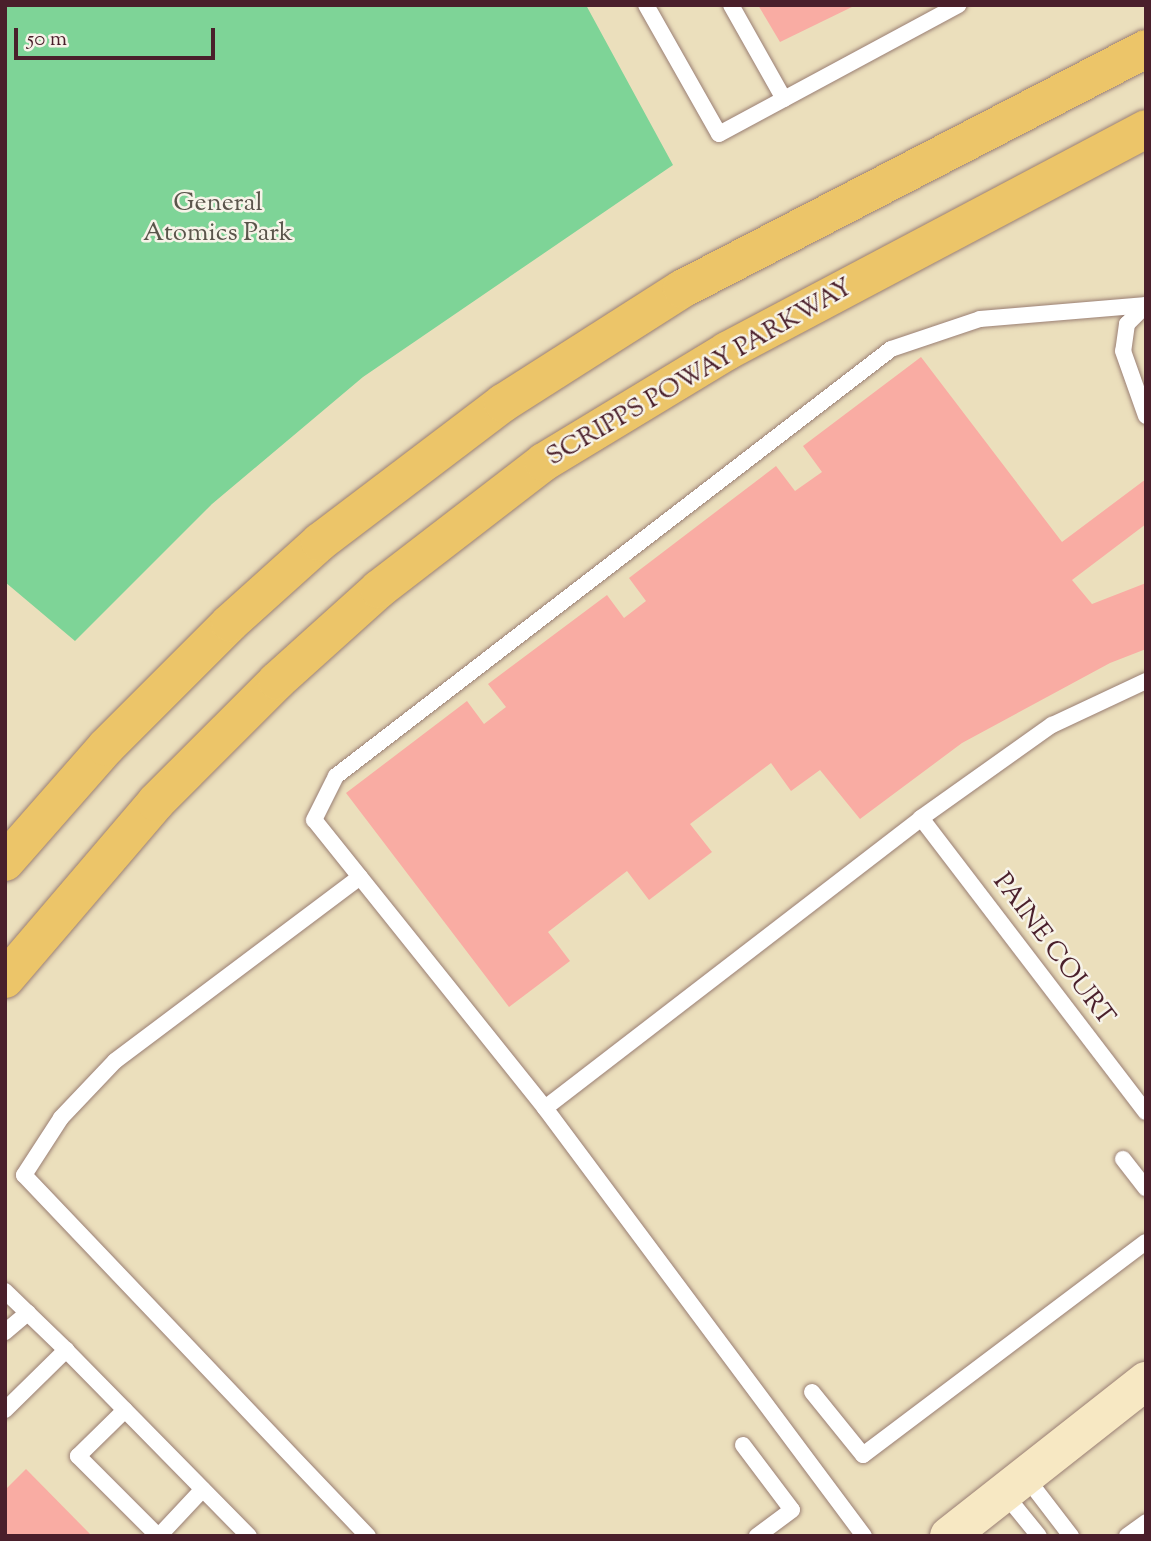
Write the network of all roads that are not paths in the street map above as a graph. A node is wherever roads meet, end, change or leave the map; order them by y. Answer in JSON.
{"nodes":[{"id":1,"x":646,"y":5,"type":"edge"},
{"id":2,"x":731,"y":5,"type":"edge"},
{"id":3,"x":959,"y":5,"type":"edge"},
{"id":4,"x":1146,"y":49,"type":"edge"},
{"id":5,"x":784,"y":99,"type":"junction"},
{"id":6,"x":1146,"y":129,"type":"edge"},
{"id":7,"x":1146,"y":305,"type":"edge"},
{"id":8,"x":1146,"y":416,"type":"edge"},
{"id":9,"x":1146,"y":681,"type":"edge"},
{"id":10,"x":921,"y":818,"type":"junction"},
{"id":11,"x":5,"y":862,"type":"edge"},
{"id":12,"x":360,"y":877,"type":"junction"},
{"id":13,"x":5,"y":979,"type":"edge"},
{"id":14,"x":545,"y":1108,"type":"junction"},
{"id":15,"x":1146,"y":1112,"type":"edge"},
{"id":16,"x":1123,"y":1159,"type":"dead end"},
{"id":17,"x":1146,"y":1188,"type":"edge"},
{"id":18,"x":1146,"y":1242,"type":"edge"},
{"id":19,"x":5,"y":1291,"type":"edge"},
{"id":20,"x":28,"y":1313,"type":"junction"},
{"id":21,"x":5,"y":1332,"type":"edge"},
{"id":22,"x":65,"y":1350,"type":"junction"},
{"id":23,"x":1146,"y":1381,"type":"edge"},
{"id":24,"x":812,"y":1392,"type":"dead end"},
{"id":25,"x":5,"y":1410,"type":"edge"},
{"id":26,"x":125,"y":1410,"type":"junction"},
{"id":27,"x":743,"y":1445,"type":"dead end"},
{"id":28,"x":1014,"y":1484,"type":"junction"},
{"id":29,"x":203,"y":1489,"type":"junction"},
{"id":30,"x":158,"y":1536,"type":"edge"},
{"id":31,"x":249,"y":1536,"type":"edge"},
{"id":32,"x":368,"y":1536,"type":"edge"},
{"id":33,"x":757,"y":1536,"type":"edge"},
{"id":34,"x":864,"y":1536,"type":"edge"},
{"id":35,"x":949,"y":1536,"type":"edge"},
{"id":36,"x":1039,"y":1536,"type":"edge"},
{"id":37,"x":1071,"y":1536,"type":"edge"}],
"edges":[{"from":1,"to":5,"type":"lane"},
{"from":2,"to":5,"type":"lane"},
{"from":3,"to":5,"type":"lane"},
{"from":4,"to":11,"type":"main road"},
{"from":6,"to":13,"type":"main road","name":"SCRIPPS POWAY PARKWAY"},
{"from":7,"to":8,"type":"lane"},
{"from":7,"to":12,"type":"lane"},
{"from":9,"to":10,"type":"lane"},
{"from":10,"to":14,"type":"lane"},
{"from":10,"to":15,"type":"lane","name":"PAINE COURT"},
{"from":12,"to":14,"type":"lane"},
{"from":12,"to":32,"type":"lane"},
{"from":14,"to":34,"type":"lane"},
{"from":16,"to":17,"type":"lane"},
{"from":18,"to":24,"type":"lane"},
{"from":19,"to":20,"type":"lane"},
{"from":20,"to":21,"type":"lane"},
{"from":20,"to":22,"type":"lane"},
{"from":22,"to":25,"type":"lane"},
{"from":22,"to":26,"type":"lane"},
{"from":23,"to":28,"type":"street"},
{"from":26,"to":29,"type":"lane"},
{"from":26,"to":30,"type":"lane"},
{"from":27,"to":33,"type":"lane"},
{"from":28,"to":35,"type":"street"},
{"from":28,"to":36,"type":"lane"},
{"from":28,"to":37,"type":"lane"},
{"from":29,"to":30,"type":"lane"},
{"from":29,"to":31,"type":"lane"}]}
